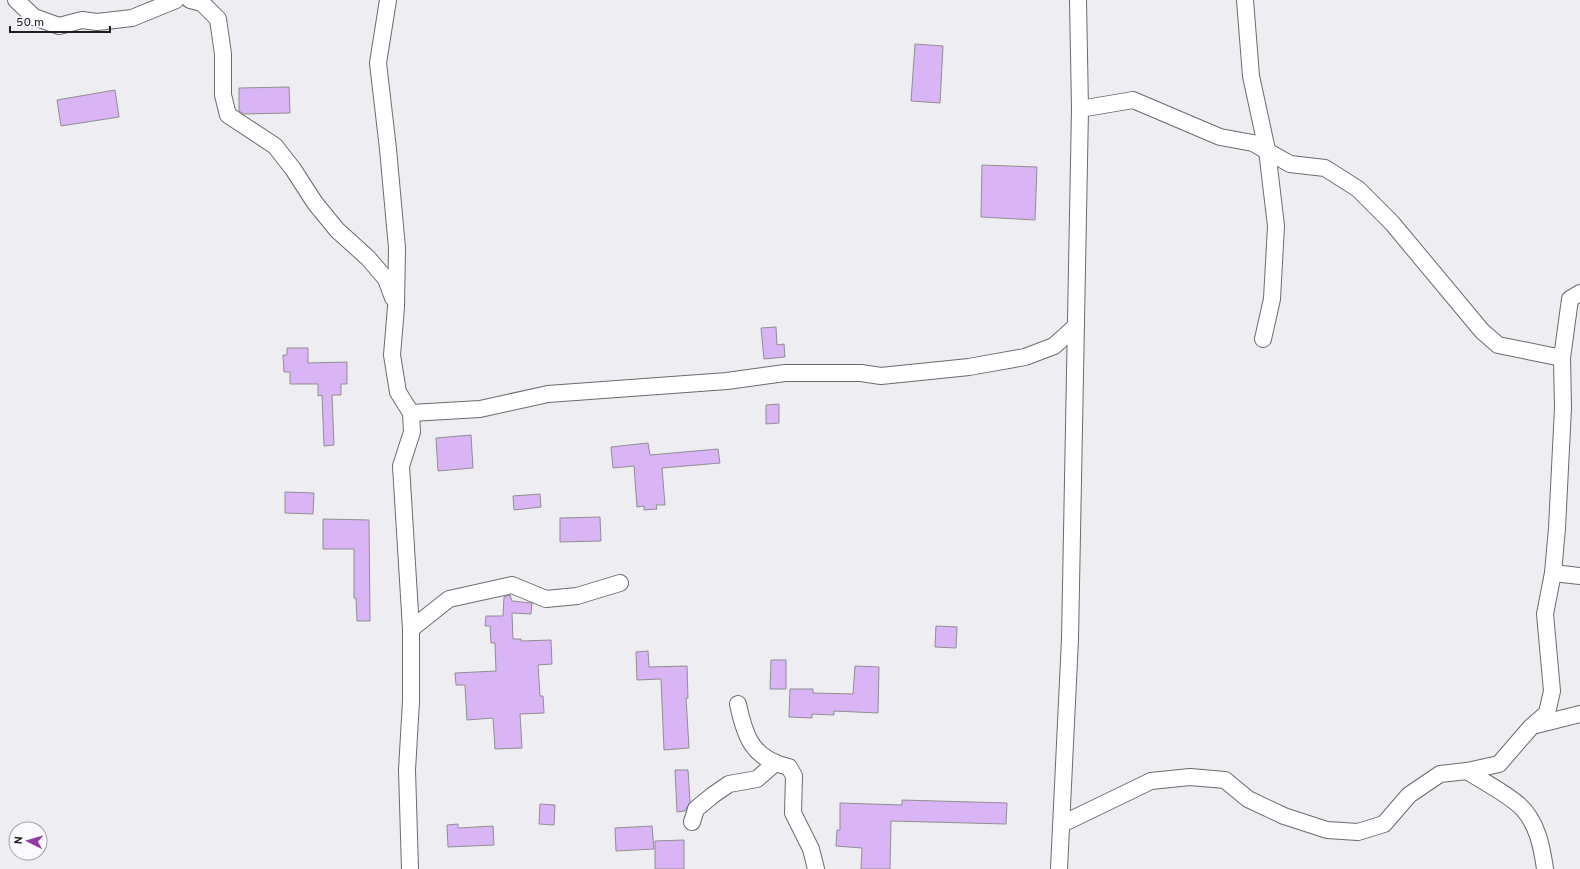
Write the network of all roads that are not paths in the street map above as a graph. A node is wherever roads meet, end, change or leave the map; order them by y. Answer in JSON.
{"nodes":[{"id":1,"x":16,"y":0,"type":"edge"},
{"id":2,"x":176,"y":0,"type":"edge"},
{"id":3,"x":388,"y":0,"type":"edge"},
{"id":4,"x":1078,"y":0,"type":"edge"},
{"id":5,"x":1245,"y":0,"type":"edge"},
{"id":6,"x":199,"y":1,"type":"edge"},
{"id":7,"x":1080,"y":109,"type":"junction"},
{"id":8,"x":1267,"y":150,"type":"junction"},
{"id":9,"x":1580,"y":293,"type":"edge"},
{"id":10,"x":396,"y":307,"type":"junction"},
{"id":11,"x":1076,"y":326,"type":"junction"},
{"id":12,"x":1263,"y":339,"type":"dead end"},
{"id":13,"x":1562,"y":358,"type":"junction"},
{"id":14,"x":411,"y":413,"type":"junction"},
{"id":15,"x":1553,"y":573,"type":"junction"},
{"id":16,"x":1580,"y":576,"type":"edge"},
{"id":17,"x":620,"y":583,"type":"dead end"},
{"id":18,"x":411,"y":629,"type":"junction"},
{"id":19,"x":738,"y":704,"type":"dead end"},
{"id":20,"x":1580,"y":714,"type":"edge"},
{"id":21,"x":1531,"y":727,"type":"junction"},
{"id":22,"x":774,"y":764,"type":"junction"},
{"id":23,"x":1467,"y":771,"type":"junction"},
{"id":24,"x":692,"y":822,"type":"dead end"},
{"id":25,"x":1062,"y":824,"type":"junction"},
{"id":26,"x":410,"y":869,"type":"edge"},
{"id":27,"x":816,"y":869,"type":"edge"},
{"id":28,"x":1059,"y":869,"type":"edge"},
{"id":29,"x":1546,"y":869,"type":"edge"}],
"edges":[{"from":1,"to":2,"type":"street"},
{"from":3,"to":10,"type":"street"},
{"from":4,"to":7,"type":"street"},
{"from":5,"to":8,"type":"street"},
{"from":6,"to":10,"type":"street"},
{"from":7,"to":8,"type":"street"},
{"from":7,"to":11,"type":"street"},
{"from":8,"to":12,"type":"street"},
{"from":8,"to":13,"type":"street"},
{"from":9,"to":13,"type":"street"},
{"from":10,"to":14,"type":"street"},
{"from":11,"to":14,"type":"street"},
{"from":11,"to":25,"type":"street"},
{"from":13,"to":15,"type":"street"},
{"from":14,"to":18,"type":"street"},
{"from":15,"to":16,"type":"street"},
{"from":15,"to":21,"type":"street"},
{"from":17,"to":18,"type":"street"},
{"from":18,"to":26,"type":"street"},
{"from":19,"to":22,"type":"street"},
{"from":20,"to":21,"type":"street"},
{"from":21,"to":23,"type":"street"},
{"from":22,"to":24,"type":"street"},
{"from":22,"to":27,"type":"street"},
{"from":23,"to":25,"type":"street"},
{"from":23,"to":29,"type":"street"},
{"from":25,"to":28,"type":"street"}]}
